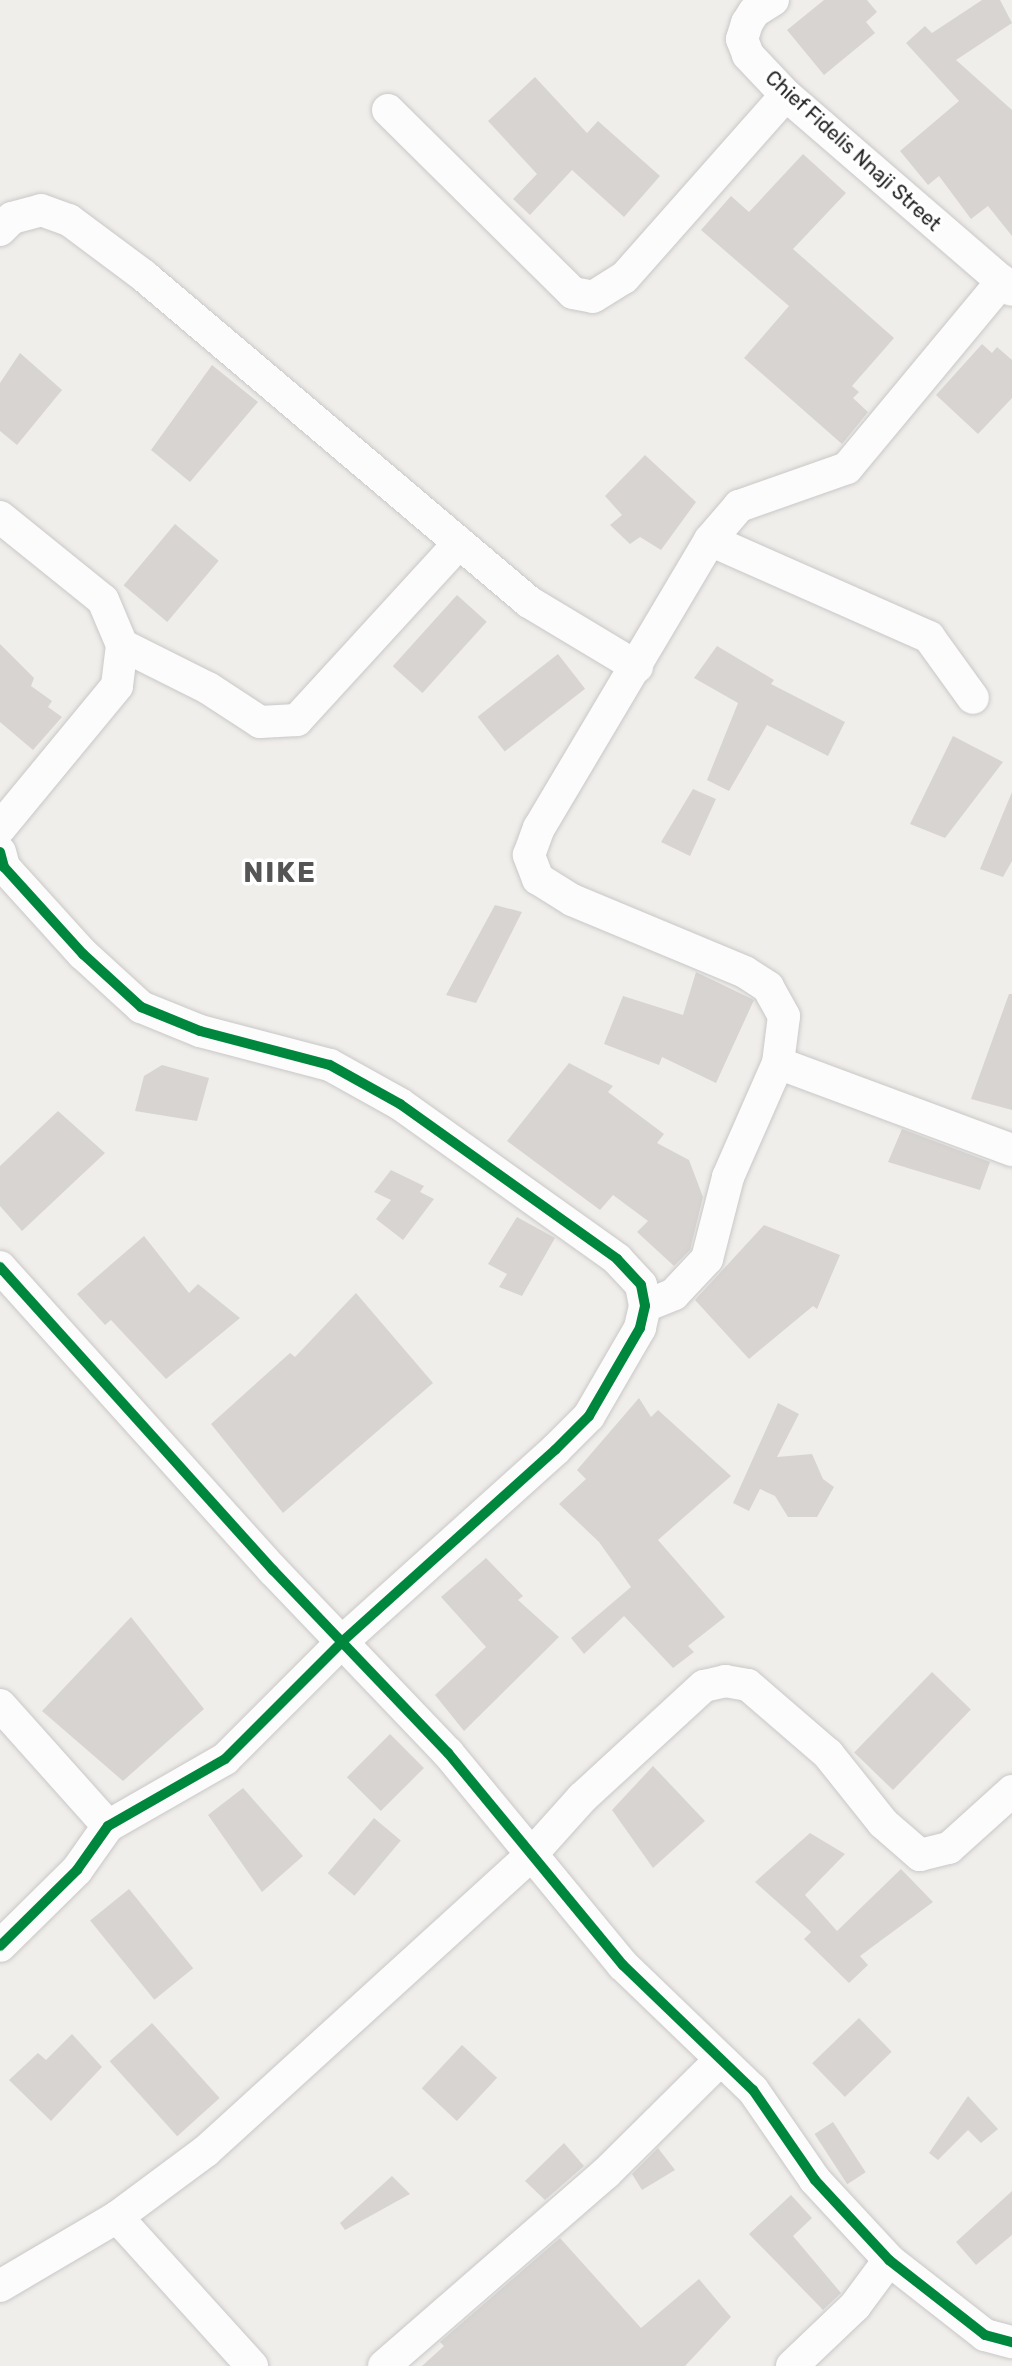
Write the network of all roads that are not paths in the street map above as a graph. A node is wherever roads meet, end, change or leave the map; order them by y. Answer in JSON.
{"nodes":[{"id":1,"x":773,"y":0,"type":"edge"},
{"id":2,"x":786,"y":95,"type":"junction"},
{"id":3,"x":388,"y":110,"type":"dead end"},
{"id":4,"x":0,"y":230,"type":"edge"},
{"id":5,"x":1007,"y":285,"type":"edge"},
{"id":6,"x":0,"y":517,"type":"edge"},
{"id":7,"x":710,"y":540,"type":"junction"},
{"id":8,"x":459,"y":543,"type":"junction"},
{"id":9,"x":122,"y":645,"type":"junction"},
{"id":10,"x":637,"y":667,"type":"junction"},
{"id":11,"x":973,"y":698,"type":"dead end"},
{"id":12,"x":0,"y":828,"type":"edge"},
{"id":13,"x":0,"y":852,"type":"edge"},
{"id":14,"x":778,"y":1063,"type":"junction"},
{"id":15,"x":1012,"y":1150,"type":"edge"},
{"id":16,"x":0,"y":1267,"type":"edge"},
{"id":17,"x":645,"y":1306,"type":"junction"},
{"id":18,"x":342,"y":1642,"type":"junction"},
{"id":19,"x":0,"y":1705,"type":"edge"},
{"id":20,"x":1012,"y":1791,"type":"edge"},
{"id":21,"x":108,"y":1826,"type":"junction"},
{"id":22,"x":530,"y":1856,"type":"junction"},
{"id":23,"x":0,"y":1946,"type":"edge"},
{"id":24,"x":719,"y":2061,"type":"junction"},
{"id":25,"x":117,"y":2217,"type":"junction"},
{"id":26,"x":889,"y":2260,"type":"junction"},
{"id":27,"x":0,"y":2286,"type":"edge"},
{"id":28,"x":1012,"y":2342,"type":"edge"},
{"id":29,"x":252,"y":2366,"type":"edge"},
{"id":30,"x":384,"y":2366,"type":"edge"},
{"id":31,"x":792,"y":2366,"type":"edge"}],
"edges":[{"from":1,"to":2,"type":"street","name":"Chief Fidelis Nnaji Street"},
{"from":2,"to":3,"type":"street"},
{"from":2,"to":5,"type":"street","name":"Chief Fidelis Nnaji Street"},
{"from":4,"to":8,"type":"street"},
{"from":5,"to":7,"type":"street"},
{"from":6,"to":9,"type":"street"},
{"from":7,"to":10,"type":"street"},
{"from":7,"to":11,"type":"street"},
{"from":8,"to":9,"type":"street"},
{"from":8,"to":10,"type":"street"},
{"from":9,"to":12,"type":"street"},
{"from":10,"to":14,"type":"street"},
{"from":13,"to":17,"type":"street"},
{"from":14,"to":15,"type":"street"},
{"from":14,"to":17,"type":"street"},
{"from":16,"to":18,"type":"street"},
{"from":17,"to":18,"type":"street"},
{"from":18,"to":21,"type":"street"},
{"from":18,"to":22,"type":"street"},
{"from":19,"to":21,"type":"street"},
{"from":20,"to":22,"type":"street"},
{"from":21,"to":23,"type":"street"},
{"from":22,"to":24,"type":"street"},
{"from":22,"to":25,"type":"street"},
{"from":24,"to":26,"type":"street"},
{"from":24,"to":30,"type":"street"},
{"from":25,"to":27,"type":"street"},
{"from":25,"to":29,"type":"street"},
{"from":26,"to":28,"type":"street"},
{"from":26,"to":31,"type":"street"}]}
